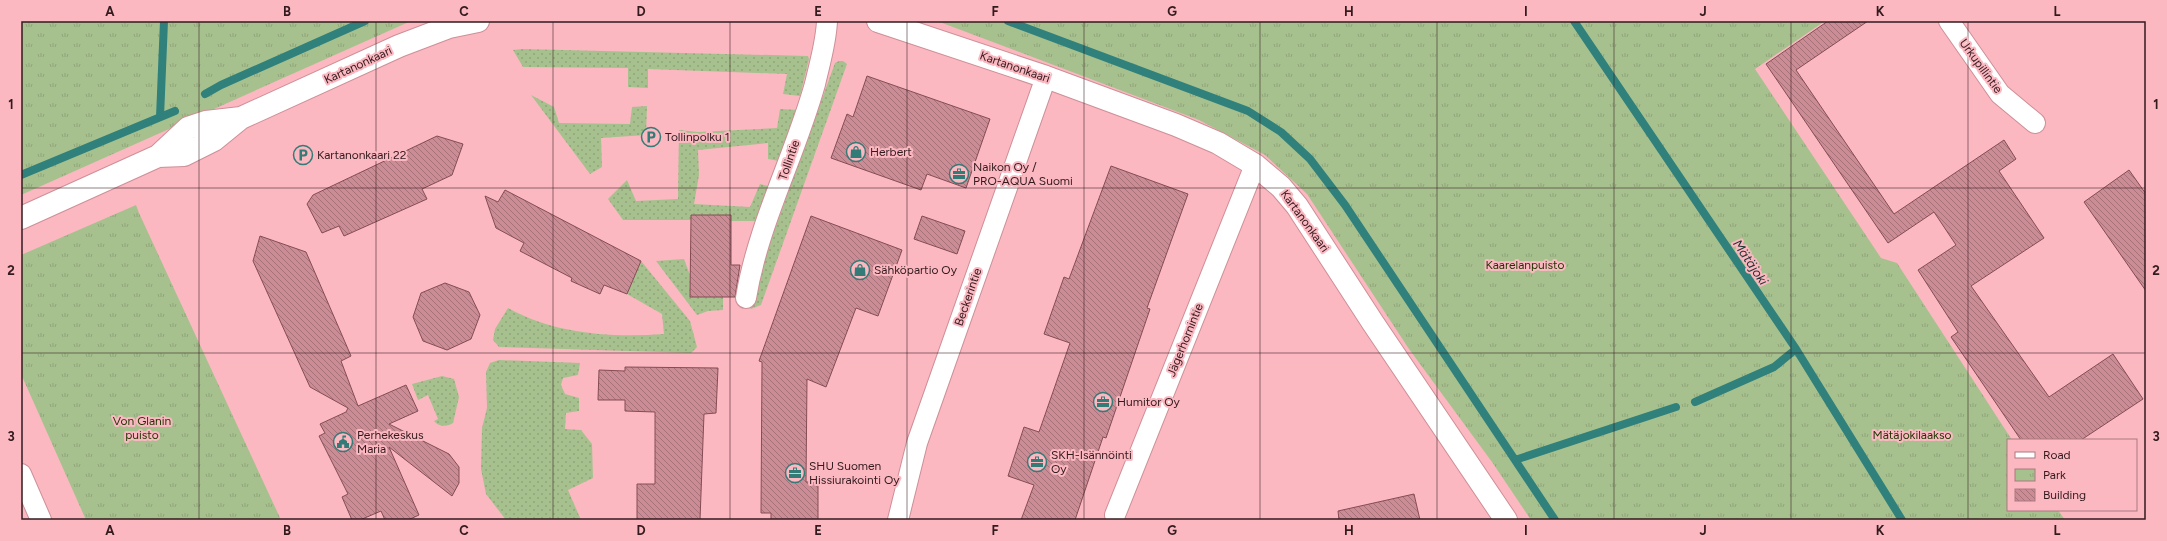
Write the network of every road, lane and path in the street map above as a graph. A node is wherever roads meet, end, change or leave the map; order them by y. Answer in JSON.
{"nodes":[{"id":1,"x":478,"y":21,"type":"edge"},
{"id":2,"x":827,"y":21,"type":"edge"},
{"id":3,"x":878,"y":21,"type":"edge"},
{"id":4,"x":1949,"y":21,"type":"edge"},
{"id":5,"x":1046,"y":77,"type":"junction"},
{"id":6,"x":2035,"y":123,"type":"dead end"},
{"id":7,"x":1255,"y":165,"type":"junction"},
{"id":8,"x":21,"y":218,"type":"edge"},
{"id":9,"x":746,"y":298,"type":"dead end"},
{"id":10,"x":21,"y":474,"type":"edge"},
{"id":11,"x":1115,"y":516,"type":"dead end"},
{"id":12,"x":41,"y":520,"type":"edge"},
{"id":13,"x":898,"y":520,"type":"edge"},
{"id":14,"x":1506,"y":520,"type":"edge"}],
"edges":[{"from":1,"to":8,"type":"street","name":"Kartanonkaari"},
{"from":2,"to":9,"type":"street","name":"Tollintie"},
{"from":3,"to":5,"type":"street","name":"Kartanonkaari"},
{"from":4,"to":6,"type":"street","name":"Urkupillintie"},
{"from":5,"to":7,"type":"street","name":"Kartanonkaari"},
{"from":5,"to":13,"type":"street","name":"Beckerintie"},
{"from":7,"to":11,"type":"street","name":"Jägerhornintie"},
{"from":7,"to":14,"type":"street","name":"Kartanonkaari"},
{"from":10,"to":12,"type":"street"}]}
